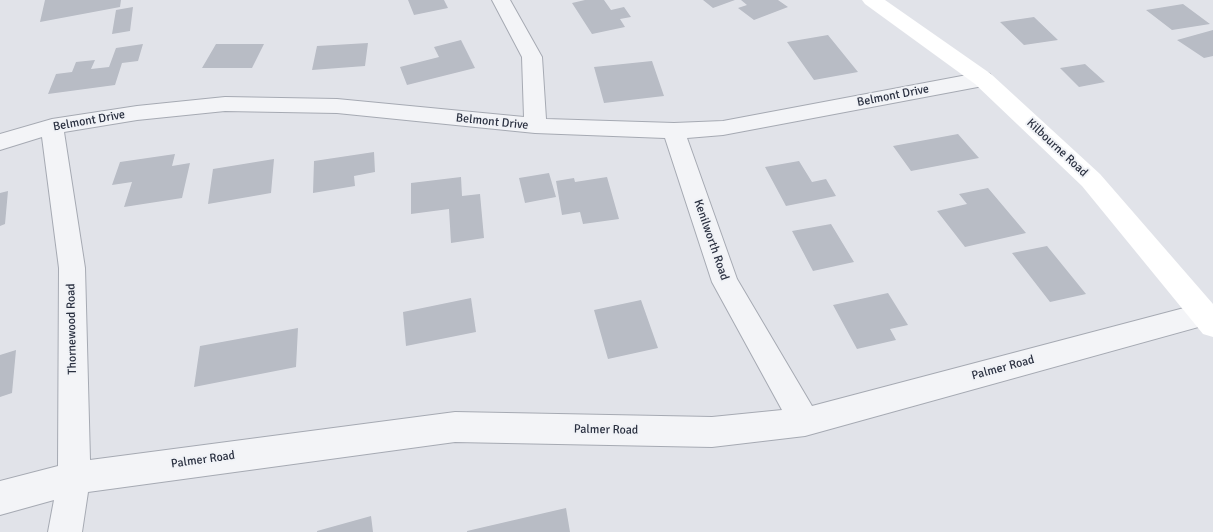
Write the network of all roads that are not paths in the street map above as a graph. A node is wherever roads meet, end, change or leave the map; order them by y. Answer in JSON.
{"nodes":[{"id":1,"x":501,"y":0,"type":"edge"},
{"id":2,"x":872,"y":0,"type":"edge"},
{"id":3,"x":983,"y":79,"type":"junction"},
{"id":4,"x":52,"y":126,"type":"junction"},
{"id":5,"x":535,"y":126,"type":"junction"},
{"id":6,"x":674,"y":131,"type":"junction"},
{"id":7,"x":0,"y":142,"type":"edge"},
{"id":8,"x":1208,"y":320,"type":"edge"},
{"id":9,"x":805,"y":422,"type":"junction"},
{"id":10,"x":74,"y":478,"type":"junction"},
{"id":11,"x":0,"y":498,"type":"edge"},
{"id":12,"x":65,"y":532,"type":"edge"}],
"edges":[{"from":1,"to":5,"type":"street"},
{"from":2,"to":3,"type":"street","name":"Kilbourne Road"},
{"from":3,"to":6,"type":"street","name":"Belmont Drive"},
{"from":3,"to":8,"type":"street","name":"Kilbourne Road"},
{"from":4,"to":5,"type":"street","name":"Belmont Drive"},
{"from":4,"to":7,"type":"street","name":"Belmont Drive"},
{"from":4,"to":10,"type":"street","name":"Thornewood Road"},
{"from":5,"to":6,"type":"street","name":"Belmont Drive"},
{"from":6,"to":9,"type":"street","name":"Kenilworth Road"},
{"from":8,"to":9,"type":"street","name":"Palmer Road"},
{"from":9,"to":10,"type":"street","name":"Palmer Road"},
{"from":10,"to":11,"type":"street","name":"Palmer Road"},
{"from":10,"to":12,"type":"street","name":"Thornewood Road"}]}
